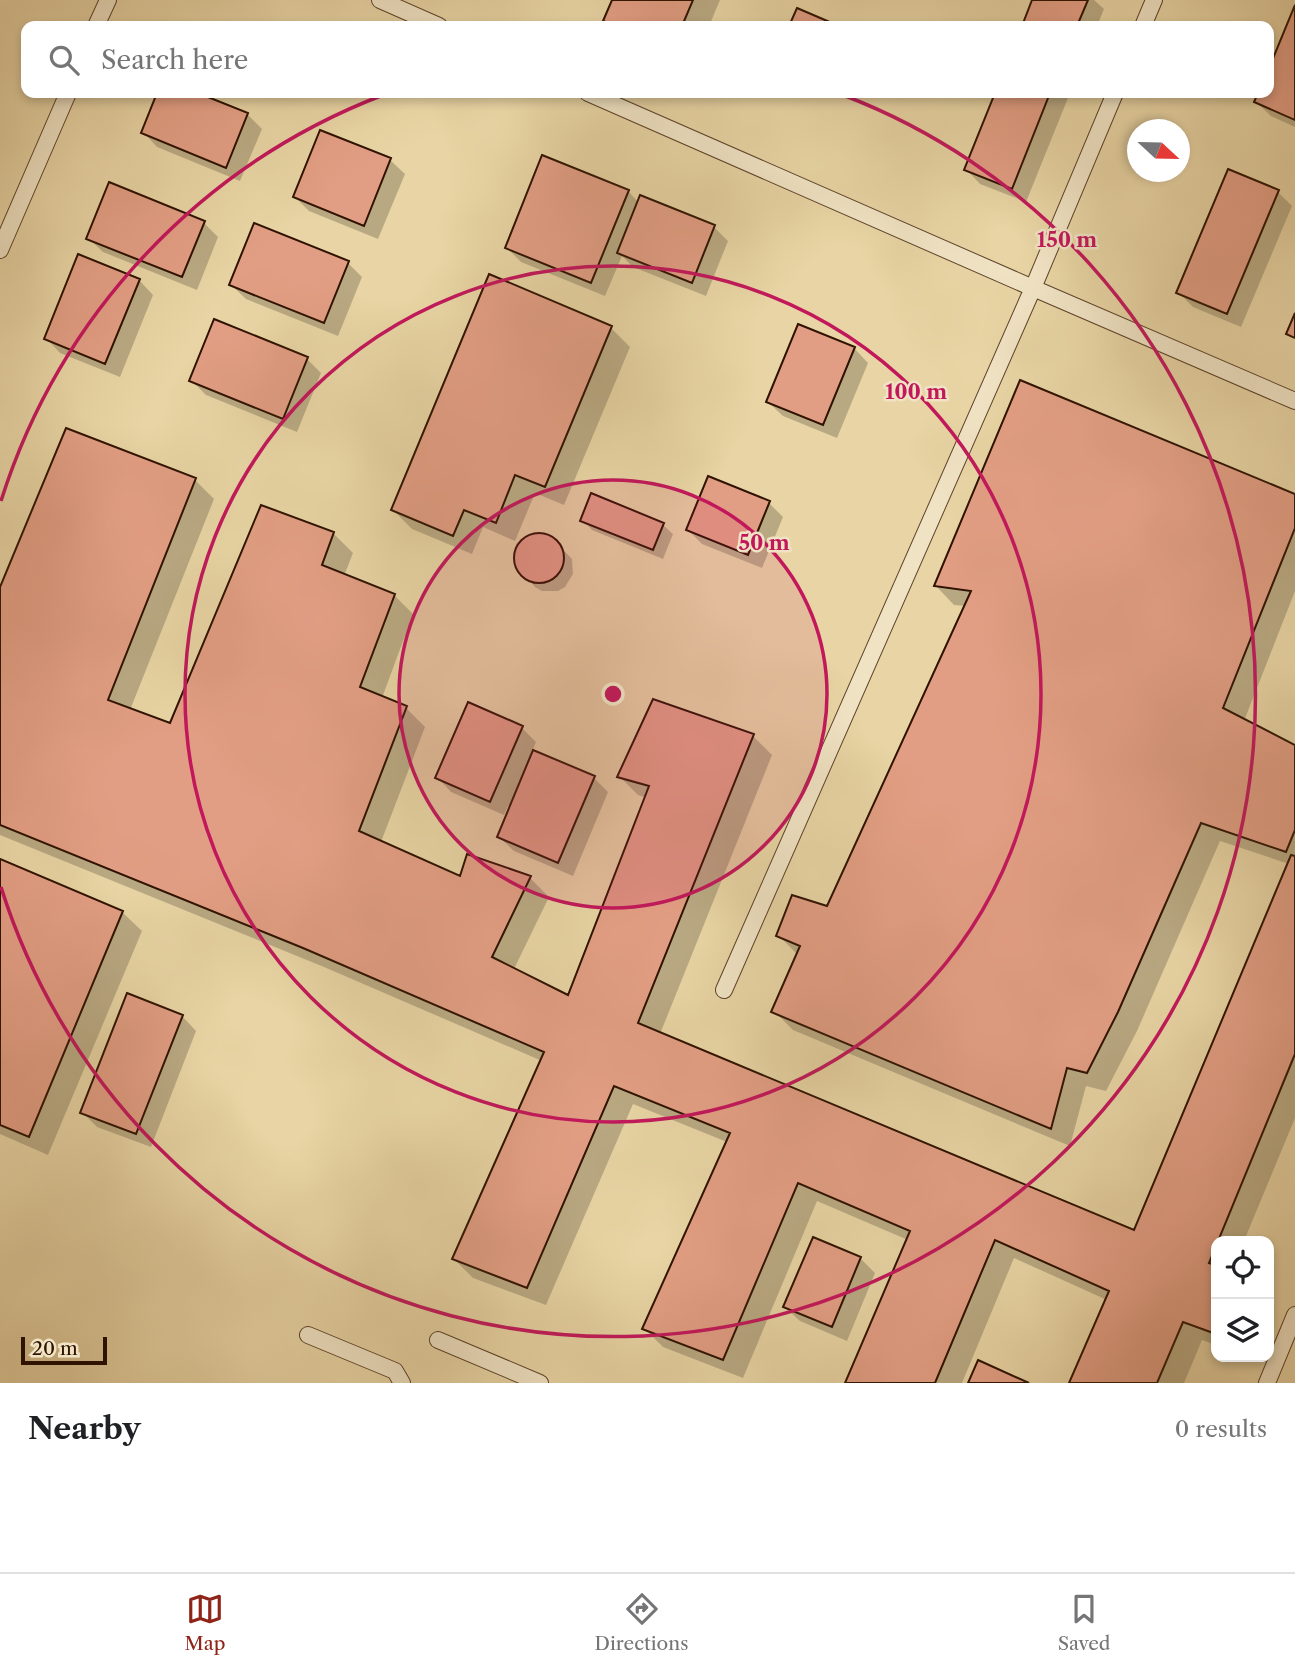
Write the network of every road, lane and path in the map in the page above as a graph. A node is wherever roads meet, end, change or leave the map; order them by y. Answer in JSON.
{"nodes":[{"id":1,"x":108,"y":0,"type":"edge"},
{"id":2,"x":380,"y":0,"type":"edge"},
{"id":3,"x":1154,"y":0,"type":"edge"},
{"id":4,"x":98,"y":21,"type":"edge"},
{"id":5,"x":428,"y":21,"type":"edge"},
{"id":6,"x":1145,"y":21,"type":"edge"},
{"id":7,"x":66,"y":98,"type":"edge"},
{"id":8,"x":600,"y":98,"type":"edge"},
{"id":9,"x":1113,"y":98,"type":"edge"},
{"id":10,"x":6,"y":221,"type":"edge"},
{"id":11,"x":0,"y":250,"type":"edge"},
{"id":12,"x":1033,"y":288,"type":"junction"},
{"id":13,"x":1295,"y":401,"type":"edge"},
{"id":14,"x":724,"y":990,"type":"dead end"},
{"id":15,"x":1295,"y":1315,"type":"edge"},
{"id":16,"x":308,"y":1335,"type":"dead end"},
{"id":17,"x":438,"y":1340,"type":"dead end"},
{"id":18,"x":402,"y":1383,"type":"edge"},
{"id":19,"x":540,"y":1383,"type":"edge"},
{"id":20,"x":1266,"y":1383,"type":"edge"}],
"edges":[{"from":1,"to":4,"type":"lane"},
{"from":2,"to":5,"type":"lane"},
{"from":3,"to":6,"type":"lane"},
{"from":7,"to":10,"type":"lane"},
{"from":8,"to":12,"type":"lane"},
{"from":9,"to":12,"type":"lane"},
{"from":10,"to":11,"type":"lane"},
{"from":12,"to":13,"type":"lane"},
{"from":12,"to":14,"type":"lane"},
{"from":15,"to":20,"type":"lane"},
{"from":16,"to":18,"type":"lane"},
{"from":17,"to":19,"type":"lane"}]}
